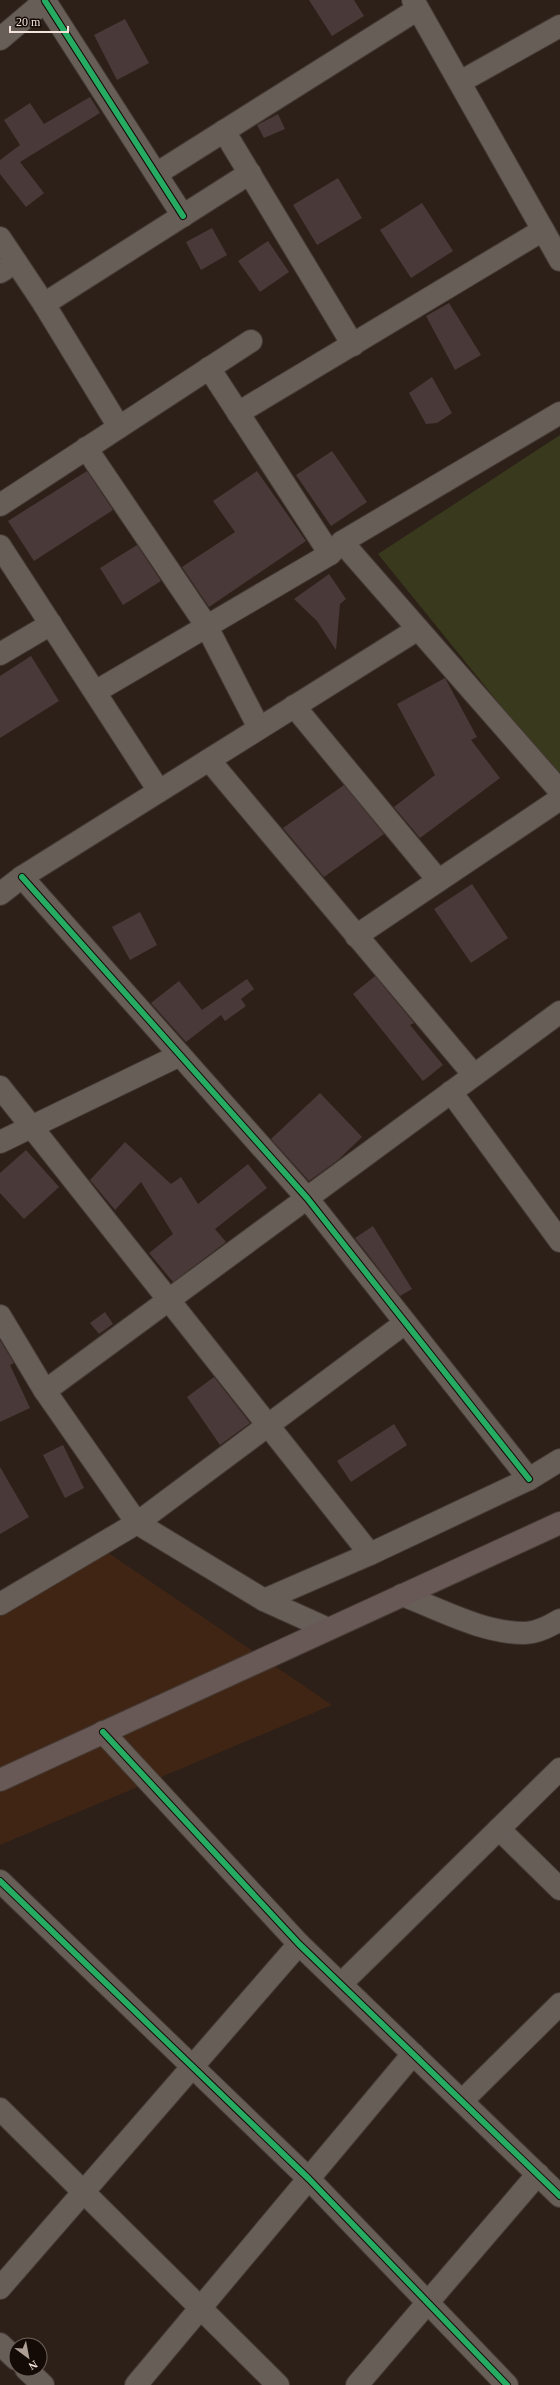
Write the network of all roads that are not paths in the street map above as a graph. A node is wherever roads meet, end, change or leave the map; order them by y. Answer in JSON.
{"nodes":[{"id":1,"x":45,"y":0,"type":"edge"},
{"id":2,"x":415,"y":4,"type":"edge"},
{"id":3,"x":559,"y":30,"type":"edge"},
{"id":4,"x":0,"y":39,"type":"edge"},
{"id":5,"x":460,"y":82,"type":"junction"},
{"id":6,"x":224,"y":131,"type":"junction"},
{"id":7,"x":156,"y":174,"type":"junction"},
{"id":8,"x":250,"y":174,"type":"junction"},
{"id":9,"x":183,"y":216,"type":"junction"},
{"id":10,"x":544,"y":230,"type":"junction"},
{"id":11,"x":0,"y":238,"type":"edge"},
{"id":12,"x":560,"y":260,"type":"edge"},
{"id":13,"x":8,"y":267,"type":"edge"},
{"id":14,"x":44,"y":304,"type":"junction"},
{"id":15,"x":250,"y":341,"type":"dead end"},
{"id":16,"x":352,"y":345,"type":"junction"},
{"id":17,"x":209,"y":368,"type":"junction"},
{"id":18,"x":238,"y":413,"type":"junction"},
{"id":19,"x":560,"y":414,"type":"edge"},
{"id":20,"x":119,"y":427,"type":"junction"},
{"id":21,"x":86,"y":448,"type":"junction"},
{"id":22,"x":0,"y":505,"type":"edge"},
{"id":23,"x":0,"y":546,"type":"edge"},
{"id":24,"x":336,"y":548,"type":"junction"},
{"id":25,"x":51,"y":624,"type":"junction"},
{"id":26,"x":206,"y":626,"type":"junction"},
{"id":27,"x":418,"y":629,"type":"junction"},
{"id":28,"x":0,"y":654,"type":"edge"},
{"id":29,"x":95,"y":692,"type":"junction"},
{"id":30,"x":294,"y":706,"type":"junction"},
{"id":31,"x":259,"y":728,"type":"junction"},
{"id":32,"x":209,"y":760,"type":"junction"},
{"id":33,"x":160,"y":791,"type":"junction"},
{"id":34,"x":560,"y":791,"type":"edge"},
{"id":35,"x":560,"y":799,"type":"edge"},
{"id":36,"x":22,"y":877,"type":"junction"},
{"id":37,"x":438,"y":880,"type":"junction"},
{"id":38,"x":0,"y":894,"type":"edge"},
{"id":39,"x":356,"y":936,"type":"junction"},
{"id":40,"x":559,"y":1015,"type":"edge"},
{"id":41,"x":180,"y":1055,"type":"junction"},
{"id":42,"x":474,"y":1075,"type":"junction"},
{"id":43,"x":0,"y":1087,"type":"edge"},
{"id":44,"x":451,"y":1092,"type":"junction"},
{"id":45,"x":32,"y":1126,"type":"junction"},
{"id":46,"x":0,"y":1142,"type":"edge"},
{"id":47,"x":308,"y":1198,"type":"junction"},
{"id":48,"x":560,"y":1241,"type":"edge"},
{"id":49,"x":170,"y":1300,"type":"junction"},
{"id":50,"x":0,"y":1316,"type":"edge"},
{"id":51,"x":405,"y":1323,"type":"junction"},
{"id":52,"x":45,"y":1391,"type":"junction"},
{"id":53,"x":269,"y":1425,"type":"junction"},
{"id":54,"x":560,"y":1460,"type":"edge"},
{"id":55,"x":529,"y":1479,"type":"junction"},
{"id":56,"x":137,"y":1523,"type":"junction"},
{"id":57,"x":560,"y":1523,"type":"edge"},
{"id":58,"x":370,"y":1554,"type":"junction"},
{"id":59,"x":402,"y":1595,"type":"junction"},
{"id":60,"x":264,"y":1600,"type":"junction"},
{"id":61,"x":0,"y":1604,"type":"edge"},
{"id":62,"x":328,"y":1629,"type":"junction"},
{"id":63,"x":555,"y":1630,"type":"edge"},
{"id":64,"x":103,"y":1732,"type":"junction"},
{"id":65,"x":560,"y":1769,"type":"edge"},
{"id":66,"x":0,"y":1780,"type":"edge"},
{"id":67,"x":499,"y":1829,"type":"junction"},
{"id":68,"x":0,"y":1881,"type":"edge"},
{"id":69,"x":560,"y":1889,"type":"edge"},
{"id":70,"x":299,"y":1944,"type":"junction"},
{"id":71,"x":341,"y":1984,"type":"junction"},
{"id":72,"x":560,"y":2004,"type":"edge"},
{"id":73,"x":413,"y":2054,"type":"junction"},
{"id":74,"x":193,"y":2067,"type":"junction"},
{"id":75,"x":462,"y":2101,"type":"junction"},
{"id":76,"x":0,"y":2109,"type":"edge"},
{"id":77,"x":538,"y":2174,"type":"junction"},
{"id":78,"x":309,"y":2179,"type":"junction"},
{"id":79,"x":83,"y":2192,"type":"junction"},
{"id":80,"x":560,"y":2196,"type":"edge"},
{"id":81,"x":0,"y":2288,"type":"edge"},
{"id":82,"x":428,"y":2302,"type":"junction"},
{"id":83,"x":200,"y":2308,"type":"junction"},
{"id":84,"x":0,"y":2344,"type":"edge"},
{"id":85,"x":8,"y":2352,"type":"edge"},
{"id":86,"x":34,"y":2377,"type":"edge"},
{"id":87,"x":43,"y":2385,"type":"edge"},
{"id":88,"x":136,"y":2385,"type":"edge"},
{"id":89,"x":278,"y":2385,"type":"edge"},
{"id":90,"x":357,"y":2385,"type":"edge"},
{"id":91,"x":507,"y":2385,"type":"edge"}],
"edges":[{"from":1,"to":4,"type":"street"},
{"from":1,"to":7,"type":"street"},
{"from":2,"to":5,"type":"street"},
{"from":2,"to":6,"type":"street"},
{"from":3,"to":5,"type":"street"},
{"from":5,"to":10,"type":"street"},
{"from":6,"to":7,"type":"street"},
{"from":6,"to":8,"type":"street"},
{"from":7,"to":9,"type":"street"},
{"from":8,"to":9,"type":"street"},
{"from":8,"to":16,"type":"street"},
{"from":9,"to":14,"type":"street"},
{"from":10,"to":12,"type":"street"},
{"from":10,"to":16,"type":"street"},
{"from":11,"to":13,"type":"street"},
{"from":13,"to":14,"type":"street"},
{"from":14,"to":20,"type":"street"},
{"from":15,"to":17,"type":"street"},
{"from":16,"to":18,"type":"street"},
{"from":17,"to":18,"type":"street"},
{"from":17,"to":20,"type":"street"},
{"from":18,"to":24,"type":"street"},
{"from":19,"to":24,"type":"street"},
{"from":20,"to":21,"type":"street"},
{"from":21,"to":22,"type":"street"},
{"from":21,"to":26,"type":"street"},
{"from":23,"to":25,"type":"street"},
{"from":24,"to":26,"type":"street"},
{"from":24,"to":27,"type":"street"},
{"from":25,"to":28,"type":"street"},
{"from":25,"to":29,"type":"street"},
{"from":26,"to":29,"type":"street"},
{"from":26,"to":31,"type":"street"},
{"from":27,"to":30,"type":"street"},
{"from":27,"to":34,"type":"street"},
{"from":29,"to":33,"type":"street"},
{"from":30,"to":31,"type":"street"},
{"from":30,"to":37,"type":"street"},
{"from":31,"to":32,"type":"street"},
{"from":32,"to":33,"type":"street"},
{"from":32,"to":39,"type":"street"},
{"from":33,"to":36,"type":"street"},
{"from":35,"to":37,"type":"street"},
{"from":36,"to":38,"type":"street"},
{"from":36,"to":41,"type":"street"},
{"from":37,"to":39,"type":"street"},
{"from":39,"to":42,"type":"street"},
{"from":40,"to":42,"type":"street"},
{"from":41,"to":45,"type":"street"},
{"from":41,"to":47,"type":"street"},
{"from":42,"to":44,"type":"street"},
{"from":43,"to":45,"type":"street"},
{"from":44,"to":47,"type":"street"},
{"from":44,"to":48,"type":"street"},
{"from":45,"to":46,"type":"street"},
{"from":45,"to":49,"type":"street"},
{"from":47,"to":49,"type":"street"},
{"from":47,"to":51,"type":"street"},
{"from":49,"to":52,"type":"street"},
{"from":49,"to":53,"type":"street"},
{"from":50,"to":52,"type":"street"},
{"from":51,"to":53,"type":"street"},
{"from":51,"to":55,"type":"street"},
{"from":52,"to":56,"type":"street"},
{"from":53,"to":56,"type":"street"},
{"from":53,"to":58,"type":"street"},
{"from":54,"to":55,"type":"street"},
{"from":55,"to":58,"type":"street"},
{"from":56,"to":60,"type":"street"},
{"from":56,"to":61,"type":"street"},
{"from":57,"to":59,"type":"highway"},
{"from":58,"to":60,"type":"street"},
{"from":59,"to":62,"type":"highway"},
{"from":59,"to":63,"type":"street"},
{"from":60,"to":62,"type":"street"},
{"from":62,"to":64,"type":"highway"},
{"from":64,"to":66,"type":"highway"},
{"from":64,"to":70,"type":"street"},
{"from":65,"to":67,"type":"street"},
{"from":67,"to":69,"type":"street"},
{"from":67,"to":71,"type":"street"},
{"from":68,"to":74,"type":"street"},
{"from":70,"to":71,"type":"street"},
{"from":70,"to":74,"type":"street"},
{"from":71,"to":73,"type":"street"},
{"from":72,"to":75,"type":"street"},
{"from":73,"to":75,"type":"street"},
{"from":73,"to":78,"type":"street"},
{"from":74,"to":78,"type":"street"},
{"from":74,"to":79,"type":"street"},
{"from":75,"to":77,"type":"street"},
{"from":76,"to":79,"type":"street"},
{"from":77,"to":80,"type":"street"},
{"from":77,"to":82,"type":"street"},
{"from":78,"to":82,"type":"street"},
{"from":78,"to":83,"type":"street"},
{"from":79,"to":81,"type":"street"},
{"from":79,"to":83,"type":"street"},
{"from":82,"to":90,"type":"street"},
{"from":82,"to":91,"type":"street"},
{"from":83,"to":88,"type":"street"},
{"from":83,"to":89,"type":"street"},
{"from":84,"to":85,"type":"street"},
{"from":86,"to":87,"type":"street"}]}
